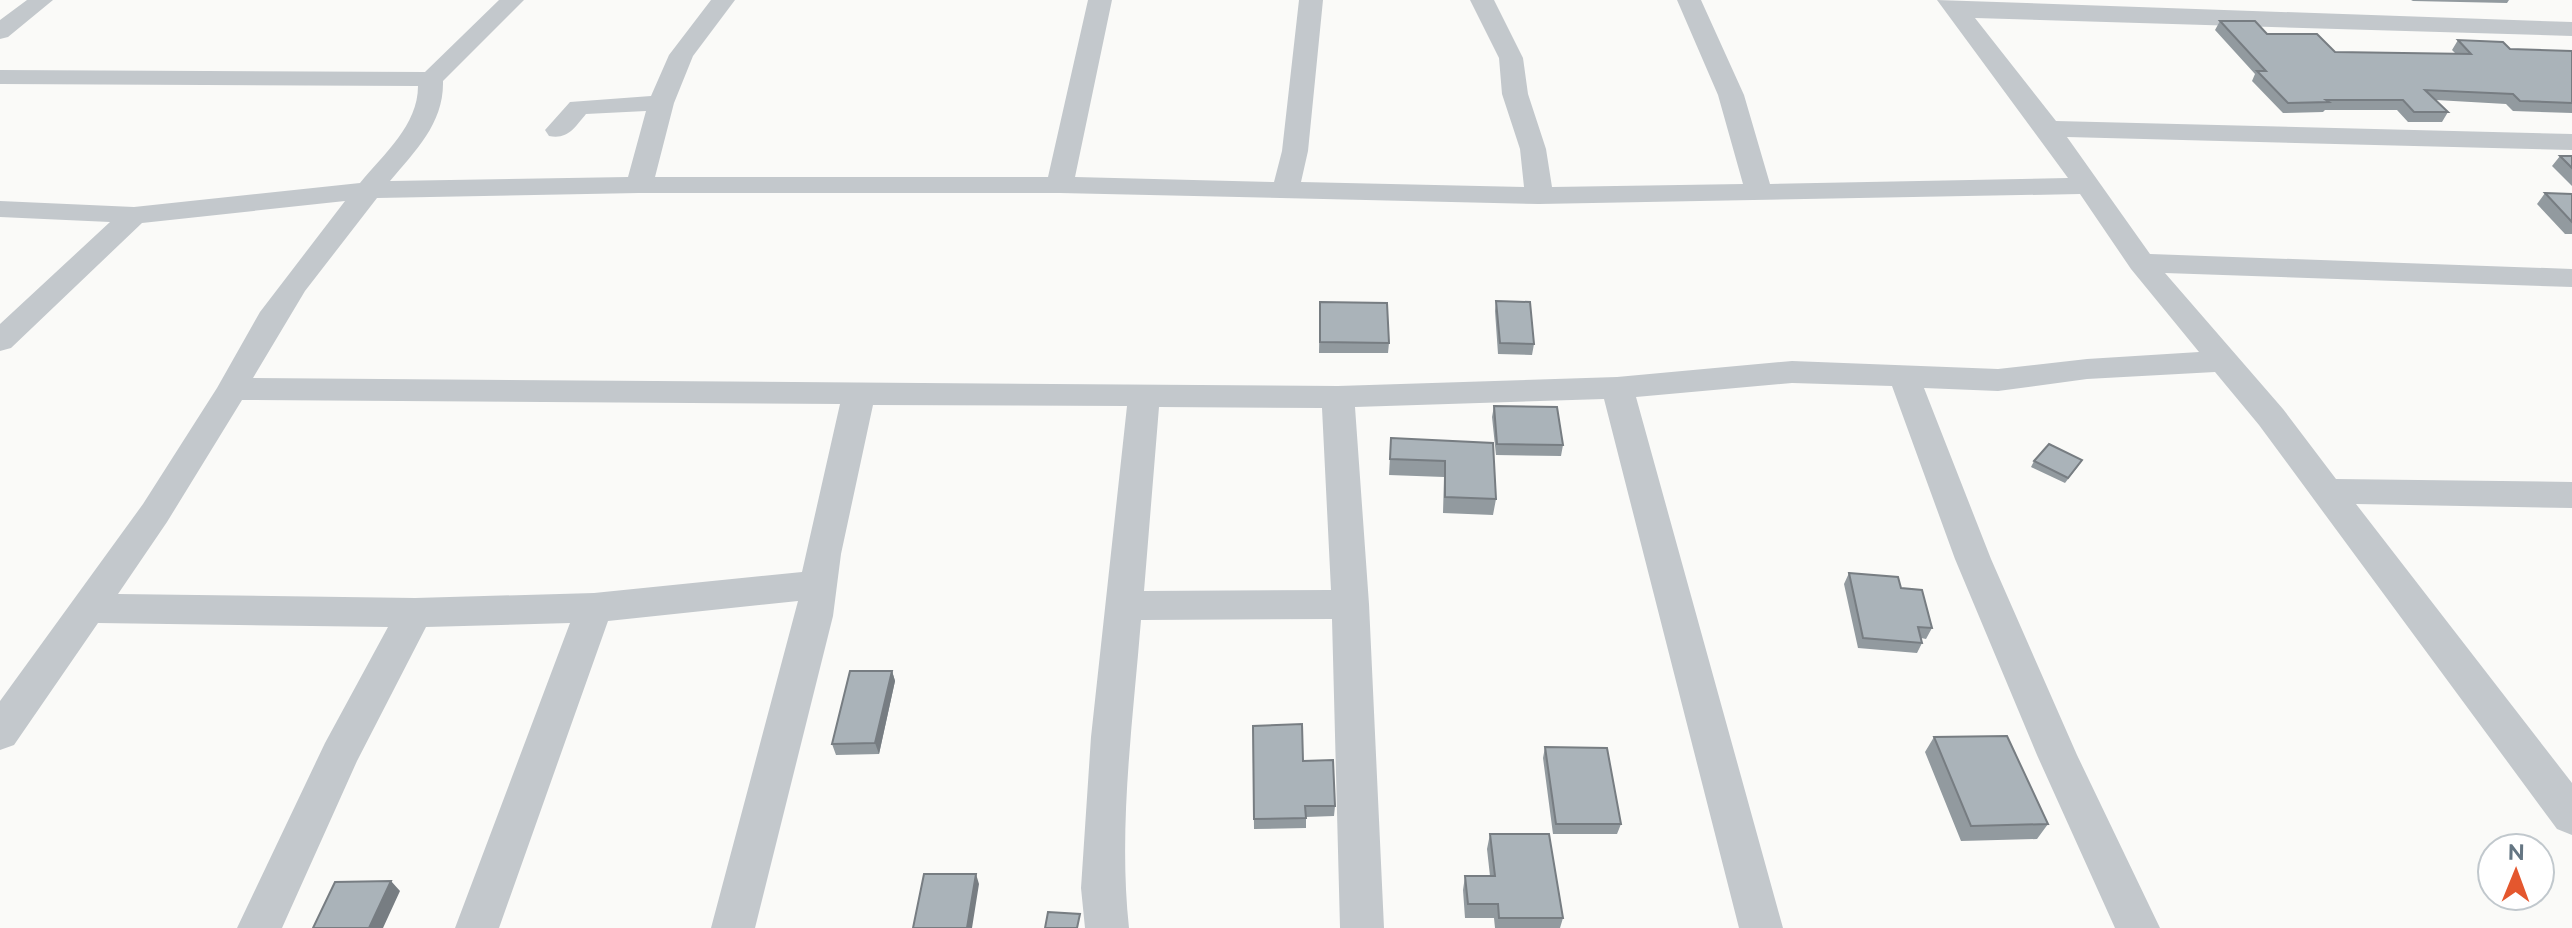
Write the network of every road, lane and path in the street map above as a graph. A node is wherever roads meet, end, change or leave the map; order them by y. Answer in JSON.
{"nodes":[{"id":1,"x":41,"y":0,"type":"edge"},
{"id":2,"x":512,"y":0,"type":"edge"},
{"id":3,"x":723,"y":0,"type":"edge"},
{"id":4,"x":1100,"y":0,"type":"edge"},
{"id":5,"x":1311,"y":0,"type":"edge"},
{"id":6,"x":1482,"y":0,"type":"edge"},
{"id":7,"x":1689,"y":0,"type":"edge"},
{"id":8,"x":1952,"y":5,"type":"edge"},
{"id":9,"x":2572,"y":29,"type":"edge"},
{"id":10,"x":0,"y":32,"type":"edge"},
{"id":11,"x":0,"y":77,"type":"edge"},
{"id":12,"x":431,"y":79,"type":"junction"},
{"id":13,"x":661,"y":103,"type":"junction"},
{"id":14,"x":2048,"y":129,"type":"junction"},
{"id":15,"x":558,"y":130,"type":"dead end"},
{"id":16,"x":2572,"y":142,"type":"edge"},
{"id":17,"x":639,"y":185,"type":"junction"},
{"id":18,"x":1060,"y":185,"type":"junction"},
{"id":19,"x":2087,"y":186,"type":"junction"},
{"id":20,"x":1286,"y":189,"type":"junction"},
{"id":21,"x":371,"y":190,"type":"junction"},
{"id":22,"x":1759,"y":193,"type":"junction"},
{"id":23,"x":1539,"y":196,"type":"junction"},
{"id":24,"x":0,"y":209,"type":"edge"},
{"id":25,"x":134,"y":215,"type":"junction"},
{"id":26,"x":2141,"y":263,"type":"junction"},
{"id":27,"x":2572,"y":278,"type":"edge"},
{"id":28,"x":0,"y":341,"type":"edge"},
{"id":29,"x":2223,"y":361,"type":"junction"},
{"id":30,"x":1904,"y":377,"type":"junction"},
{"id":31,"x":1617,"y":388,"type":"junction"},
{"id":32,"x":232,"y":389,"type":"junction"},
{"id":33,"x":859,"y":392,"type":"junction"},
{"id":34,"x":1338,"y":397,"type":"junction"},
{"id":35,"x":1144,"y":398,"type":"junction"},
{"id":36,"x":2325,"y":491,"type":"junction"},
{"id":37,"x":2572,"y":495,"type":"edge"},
{"id":38,"x":818,"y":585,"type":"junction"},
{"id":39,"x":1350,"y":604,"type":"junction"},
{"id":40,"x":1123,"y":606,"type":"junction"},
{"id":41,"x":86,"y":608,"type":"junction"},
{"id":42,"x":594,"y":608,"type":"junction"},
{"id":43,"x":415,"y":613,"type":"junction"},
{"id":44,"x":0,"y":733,"type":"edge"},
{"id":45,"x":2572,"y":816,"type":"edge"},
{"id":46,"x":259,"y":928,"type":"edge"},
{"id":47,"x":477,"y":928,"type":"edge"},
{"id":48,"x":733,"y":928,"type":"edge"},
{"id":49,"x":1107,"y":928,"type":"edge"},
{"id":50,"x":1362,"y":928,"type":"edge"},
{"id":51,"x":1761,"y":928,"type":"edge"},
{"id":52,"x":2138,"y":928,"type":"edge"}],
"edges":[{"from":1,"to":10,"type":"street"},
{"from":2,"to":12,"type":"street"},
{"from":3,"to":13,"type":"street"},
{"from":4,"to":18,"type":"street"},
{"from":5,"to":20,"type":"street"},
{"from":6,"to":23,"type":"street"},
{"from":7,"to":22,"type":"street"},
{"from":8,"to":9,"type":"street"},
{"from":8,"to":14,"type":"street"},
{"from":11,"to":12,"type":"street"},
{"from":12,"to":21,"type":"street"},
{"from":13,"to":15,"type":"street"},
{"from":13,"to":17,"type":"street"},
{"from":14,"to":16,"type":"street"},
{"from":14,"to":19,"type":"street"},
{"from":17,"to":18,"type":"street"},
{"from":17,"to":21,"type":"street"},
{"from":18,"to":20,"type":"street"},
{"from":19,"to":22,"type":"street"},
{"from":19,"to":26,"type":"street"},
{"from":20,"to":23,"type":"street"},
{"from":21,"to":25,"type":"street"},
{"from":21,"to":32,"type":"street"},
{"from":22,"to":23,"type":"street"},
{"from":24,"to":25,"type":"street"},
{"from":25,"to":28,"type":"street"},
{"from":26,"to":27,"type":"street"},
{"from":26,"to":29,"type":"street"},
{"from":29,"to":30,"type":"street"},
{"from":29,"to":36,"type":"street"},
{"from":30,"to":31,"type":"street"},
{"from":30,"to":52,"type":"street"},
{"from":31,"to":34,"type":"street"},
{"from":31,"to":51,"type":"street"},
{"from":32,"to":33,"type":"street"},
{"from":32,"to":41,"type":"street"},
{"from":33,"to":35,"type":"street"},
{"from":33,"to":38,"type":"street"},
{"from":34,"to":35,"type":"street"},
{"from":34,"to":39,"type":"street"},
{"from":35,"to":40,"type":"street"},
{"from":36,"to":37,"type":"street"},
{"from":36,"to":45,"type":"street"},
{"from":38,"to":42,"type":"street"},
{"from":38,"to":48,"type":"street"},
{"from":39,"to":40,"type":"street"},
{"from":39,"to":50,"type":"street"},
{"from":40,"to":49,"type":"street"},
{"from":41,"to":43,"type":"street"},
{"from":41,"to":44,"type":"street"},
{"from":42,"to":43,"type":"street"},
{"from":42,"to":47,"type":"street"},
{"from":43,"to":46,"type":"street"}]}
